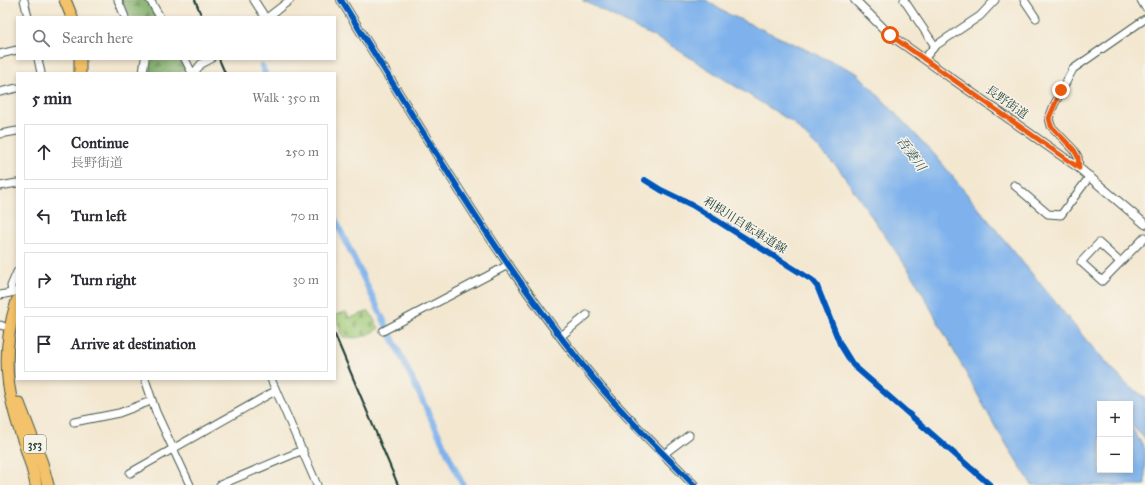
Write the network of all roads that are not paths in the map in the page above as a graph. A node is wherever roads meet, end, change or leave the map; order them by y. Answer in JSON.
{"nodes":[{"id":1,"x":24,"y":0,"type":"edge"},
{"id":2,"x":65,"y":0,"type":"edge"},
{"id":3,"x":71,"y":0,"type":"edge"},
{"id":4,"x":118,"y":0,"type":"edge"},
{"id":5,"x":150,"y":0,"type":"edge"},
{"id":6,"x":254,"y":0,"type":"edge"},
{"id":7,"x":290,"y":0,"type":"edge"},
{"id":8,"x":341,"y":0,"type":"edge"},
{"id":9,"x":855,"y":0,"type":"edge"},
{"id":10,"x":904,"y":0,"type":"edge"},
{"id":11,"x":995,"y":0,"type":"edge"},
{"id":12,"x":1024,"y":0,"type":"edge"},
{"id":13,"x":1141,"y":0,"type":"edge"},
{"id":14,"x":1145,"y":7,"type":"edge"},
{"id":15,"x":28,"y":16,"type":"edge"},
{"id":16,"x":72,"y":16,"type":"edge"},
{"id":17,"x":77,"y":16,"type":"edge"},
{"id":18,"x":125,"y":16,"type":"edge"},
{"id":19,"x":159,"y":16,"type":"edge"},
{"id":20,"x":264,"y":16,"type":"edge"},
{"id":21,"x":269,"y":16,"type":"edge"},
{"id":22,"x":1036,"y":18,"type":"dead end"},
{"id":23,"x":1145,"y":19,"type":"edge"},
{"id":24,"x":935,"y":46,"type":"junction"},
{"id":25,"x":16,"y":50,"type":"edge"},
{"id":26,"x":0,"y":54,"type":"edge"},
{"id":27,"x":924,"y":59,"type":"junction"},
{"id":28,"x":38,"y":60,"type":"edge"},
{"id":29,"x":80,"y":60,"type":"edge"},
{"id":30,"x":85,"y":60,"type":"edge"},
{"id":31,"x":145,"y":60,"type":"edge"},
{"id":32,"x":186,"y":60,"type":"edge"},
{"id":33,"x":208,"y":60,"type":"edge"},
{"id":34,"x":41,"y":72,"type":"edge"},
{"id":35,"x":80,"y":72,"type":"edge"},
{"id":36,"x":85,"y":72,"type":"edge"},
{"id":37,"x":143,"y":72,"type":"edge"},
{"id":38,"x":192,"y":72,"type":"edge"},
{"id":39,"x":194,"y":72,"type":"edge"},
{"id":40,"x":16,"y":88,"type":"edge"},
{"id":41,"x":0,"y":92,"type":"edge"},
{"id":42,"x":16,"y":131,"type":"edge"},
{"id":43,"x":0,"y":134,"type":"edge"},
{"id":44,"x":1079,"y":168,"type":"junction"},
{"id":45,"x":1090,"y":176,"type":"junction"},
{"id":46,"x":16,"y":183,"type":"edge"},
{"id":47,"x":1014,"y":184,"type":"dead end"},
{"id":48,"x":0,"y":186,"type":"edge"},
{"id":49,"x":1145,"y":224,"type":"edge"},
{"id":50,"x":1145,"y":237,"type":"edge"},
{"id":51,"x":1120,"y":262,"type":"junction"},
{"id":52,"x":508,"y":265,"type":"junction"},
{"id":53,"x":16,"y":274,"type":"edge"},
{"id":54,"x":0,"y":295,"type":"edge"},
{"id":55,"x":15,"y":295,"type":"edge"},
{"id":56,"x":587,"y":315,"type":"dead end"},
{"id":57,"x":16,"y":331,"type":"edge"},
{"id":58,"x":383,"y":331,"type":"dead end"},
{"id":59,"x":560,"y":337,"type":"junction"},
{"id":60,"x":144,"y":380,"type":"edge"},
{"id":61,"x":271,"y":380,"type":"edge"},
{"id":62,"x":276,"y":391,"type":"junction"},
{"id":63,"x":151,"y":401,"type":"junction"},
{"id":64,"x":16,"y":404,"type":"junction"},
{"id":65,"x":74,"y":422,"type":"dead end"},
{"id":66,"x":688,"y":435,"type":"dead end"},
{"id":67,"x":174,"y":448,"type":"junction"},
{"id":68,"x":303,"y":450,"type":"junction"},
{"id":69,"x":664,"y":454,"type":"junction"},
{"id":70,"x":130,"y":473,"type":"dead end"},
{"id":71,"x":28,"y":485,"type":"edge"},
{"id":72,"x":36,"y":485,"type":"edge"},
{"id":73,"x":42,"y":485,"type":"edge"},
{"id":74,"x":48,"y":485,"type":"edge"},
{"id":75,"x":190,"y":485,"type":"edge"},
{"id":76,"x":220,"y":485,"type":"edge"},
{"id":77,"x":317,"y":485,"type":"edge"},
{"id":78,"x":694,"y":485,"type":"edge"}],
"edges":[{"from":1,"to":15,"type":"street"},
{"from":2,"to":16,"type":"highway"},
{"from":3,"to":17,"type":"highway"},
{"from":4,"to":18,"type":"street"},
{"from":5,"to":19,"type":"street"},
{"from":6,"to":20,"type":"street"},
{"from":7,"to":21,"type":"street"},
{"from":8,"to":52,"type":"street"},
{"from":9,"to":27,"type":"street","name":"長野街道"},
{"from":10,"to":24,"type":"street"},
{"from":11,"to":24,"type":"street"},
{"from":12,"to":22,"type":"street"},
{"from":13,"to":14,"type":"street"},
{"from":23,"to":44,"type":"street"},
{"from":24,"to":27,"type":"street"},
{"from":25,"to":26,"type":"street"},
{"from":27,"to":44,"type":"street","name":"長野街道"},
{"from":28,"to":34,"type":"street"},
{"from":29,"to":35,"type":"highway"},
{"from":30,"to":36,"type":"highway"},
{"from":31,"to":37,"type":"street"},
{"from":32,"to":38,"type":"street"},
{"from":33,"to":39,"type":"street"},
{"from":40,"to":41,"type":"street"},
{"from":42,"to":43,"type":"street"},
{"from":44,"to":45,"type":"street","name":"長野街道"},
{"from":45,"to":47,"type":"street"},
{"from":45,"to":49,"type":"street","name":"長野街道"},
{"from":46,"to":48,"type":"street"},
{"from":50,"to":51,"type":"street"},
{"from":51,"to":51,"type":"street"},
{"from":52,"to":58,"type":"street"},
{"from":52,"to":59,"type":"street"},
{"from":53,"to":55,"type":"street"},
{"from":54,"to":55,"type":"street"},
{"from":55,"to":64,"type":"highway","number":"353"},
{"from":56,"to":59,"type":"street"},
{"from":57,"to":64,"type":"highway","number":"353"},
{"from":59,"to":69,"type":"street"},
{"from":60,"to":63,"type":"street"},
{"from":61,"to":62,"type":"street"},
{"from":62,"to":67,"type":"street"},
{"from":62,"to":68,"type":"street"},
{"from":63,"to":65,"type":"street"},
{"from":63,"to":67,"type":"street"},
{"from":64,"to":71,"type":"highway","number":"353"},
{"from":64,"to":72,"type":"highway","number":"353"},
{"from":64,"to":73,"type":"highway","number":"353"},
{"from":64,"to":74,"type":"highway","number":"353"},
{"from":66,"to":69,"type":"street"},
{"from":67,"to":70,"type":"street"},
{"from":67,"to":75,"type":"street"},
{"from":68,"to":76,"type":"street"},
{"from":68,"to":77,"type":"street"},
{"from":69,"to":78,"type":"street"}]}
